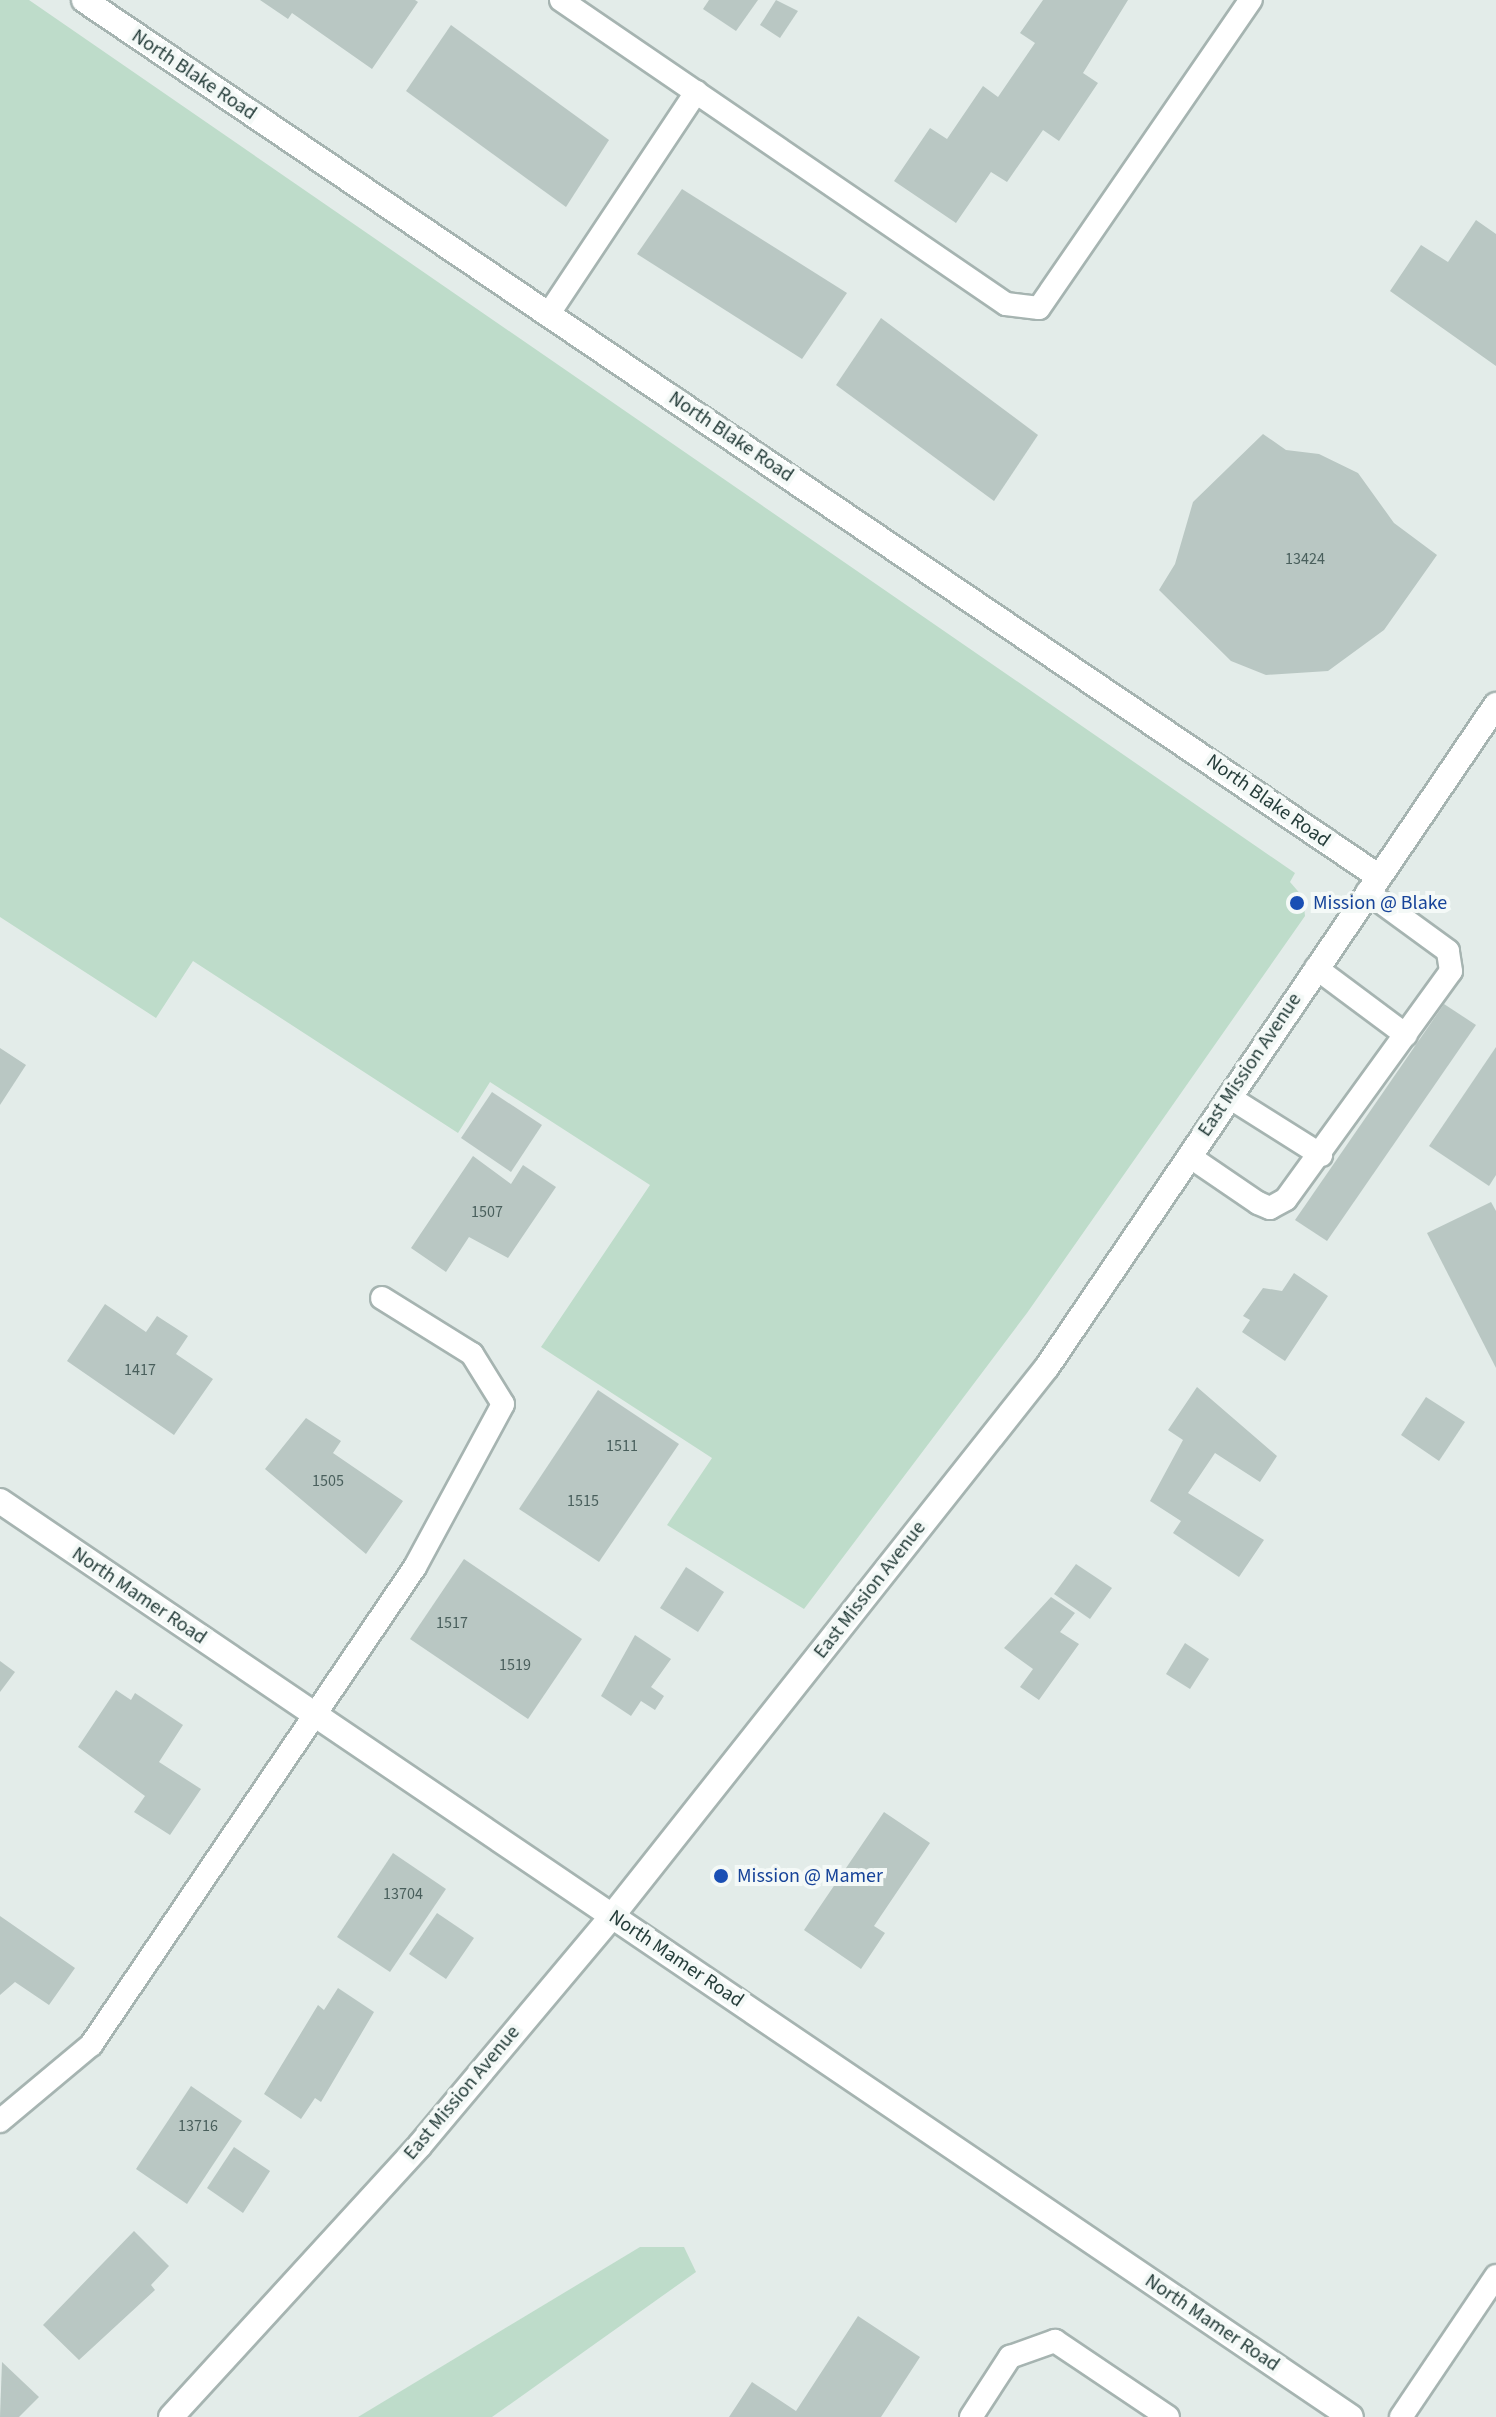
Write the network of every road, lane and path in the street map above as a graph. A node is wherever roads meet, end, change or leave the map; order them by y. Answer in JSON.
{"nodes":[{"id":1,"x":84,"y":0,"type":"edge"},
{"id":2,"x":561,"y":0,"type":"edge"},
{"id":3,"x":1251,"y":0,"type":"edge"},
{"id":4,"x":696,"y":92,"type":"junction"},
{"id":5,"x":548,"y":315,"type":"junction"},
{"id":6,"x":1496,"y":705,"type":"edge"},
{"id":7,"x":1372,"y":884,"type":"junction"},
{"id":8,"x":1316,"y":968,"type":"junction"},
{"id":9,"x":1406,"y":1035,"type":"junction"},
{"id":10,"x":1229,"y":1097,"type":"junction"},
{"id":11,"x":1321,"y":1155,"type":"junction"},
{"id":12,"x":1189,"y":1156,"type":"junction"},
{"id":13,"x":382,"y":1298,"type":"dead end"},
{"id":14,"x":0,"y":1501,"type":"edge"},
{"id":15,"x":313,"y":1713,"type":"junction"},
{"id":16,"x":612,"y":1916,"type":"junction"},
{"id":17,"x":0,"y":2121,"type":"edge"},
{"id":18,"x":1496,"y":2276,"type":"edge"},
{"id":19,"x":171,"y":2417,"type":"edge"},
{"id":20,"x":971,"y":2417,"type":"edge"},
{"id":21,"x":1168,"y":2417,"type":"edge"},
{"id":22,"x":1351,"y":2417,"type":"edge"},
{"id":23,"x":1401,"y":2417,"type":"edge"}],
"edges":[{"from":1,"to":5,"type":"street","name":"North Blake Road"},
{"from":2,"to":4,"type":"lane"},
{"from":3,"to":4,"type":"lane"},
{"from":4,"to":5,"type":"lane"},
{"from":5,"to":7,"type":"street","name":"North Blake Road"},
{"from":6,"to":7,"type":"street","name":"East Mission Avenue"},
{"from":7,"to":8,"type":"street","name":"East Mission Avenue"},
{"from":7,"to":9,"type":"lane"},
{"from":8,"to":9,"type":"lane"},
{"from":8,"to":10,"type":"street","name":"East Mission Avenue"},
{"from":9,"to":11,"type":"lane"},
{"from":10,"to":11,"type":"lane"},
{"from":10,"to":12,"type":"street","name":"East Mission Avenue"},
{"from":11,"to":12,"type":"lane"},
{"from":12,"to":16,"type":"street","name":"East Mission Avenue"},
{"from":13,"to":15,"type":"lane"},
{"from":14,"to":15,"type":"street","name":"North Mamer Road"},
{"from":15,"to":16,"type":"street","name":"North Mamer Road"},
{"from":15,"to":17,"type":"lane"},
{"from":16,"to":19,"type":"street","name":"East Mission Avenue"},
{"from":16,"to":22,"type":"street","name":"North Mamer Road"},
{"from":18,"to":23,"type":"lane"},
{"from":20,"to":21,"type":"lane"}]}
